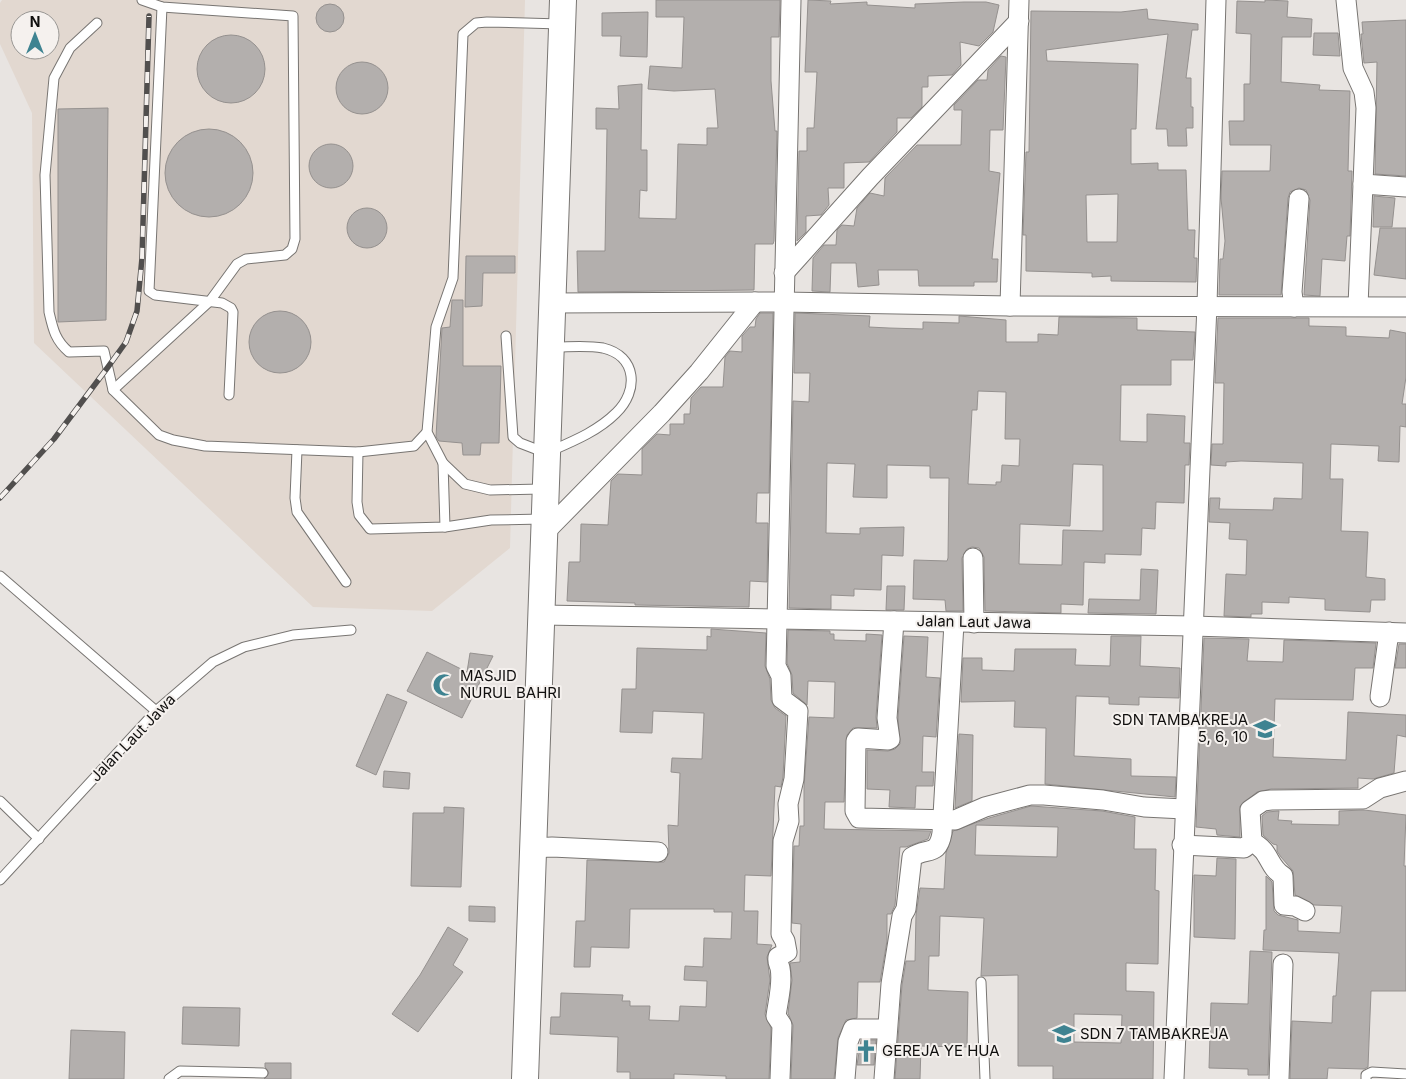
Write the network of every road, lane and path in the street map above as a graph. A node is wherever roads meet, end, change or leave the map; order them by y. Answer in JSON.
{"nodes":[{"id":1,"x":142,"y":0,"type":"edge"},
{"id":2,"x":791,"y":0,"type":"edge"},
{"id":3,"x":1020,"y":0,"type":"edge"},
{"id":4,"x":1216,"y":0,"type":"edge"},
{"id":5,"x":1346,"y":0,"type":"edge"},
{"id":6,"x":162,"y":8,"type":"junction"},
{"id":7,"x":563,"y":12,"type":"edge"},
{"id":8,"x":1019,"y":21,"type":"junction"},
{"id":9,"x":97,"y":23,"type":"dead end"},
{"id":10,"x":1363,"y":184,"type":"junction"},
{"id":11,"x":1406,"y":187,"type":"edge"},
{"id":12,"x":1299,"y":199,"type":"dead end"},
{"id":13,"x":784,"y":273,"type":"junction"},
{"id":14,"x":210,"y":301,"type":"junction"},
{"id":15,"x":755,"y":302,"type":"junction"},
{"id":16,"x":783,"y":302,"type":"junction"},
{"id":17,"x":552,"y":303,"type":"junction"},
{"id":18,"x":1010,"y":306,"type":"junction"},
{"id":19,"x":1207,"y":306,"type":"junction"},
{"id":20,"x":1358,"y":306,"type":"junction"},
{"id":21,"x":1294,"y":307,"type":"junction"},
{"id":22,"x":1406,"y":307,"type":"edge"},
{"id":23,"x":506,"y":336,"type":"dead end"},
{"id":24,"x":550,"y":347,"type":"junction"},
{"id":25,"x":113,"y":390,"type":"junction"},
{"id":26,"x":230,"y":395,"type":"dead end"},
{"id":27,"x":427,"y":432,"type":"junction"},
{"id":28,"x":297,"y":450,"type":"junction"},
{"id":29,"x":358,"y":452,"type":"junction"},
{"id":30,"x":546,"y":453,"type":"junction"},
{"id":31,"x":443,"y":463,"type":"junction"},
{"id":32,"x":545,"y":489,"type":"junction"},
{"id":33,"x":545,"y":525,"type":"junction"},
{"id":34,"x":445,"y":527,"type":"junction"},
{"id":35,"x":973,"y":558,"type":"dead end"},
{"id":36,"x":0,"y":576,"type":"edge"},
{"id":37,"x":346,"y":582,"type":"dead end"},
{"id":38,"x":542,"y":615,"type":"junction"},
{"id":39,"x":776,"y":619,"type":"junction"},
{"id":40,"x":894,"y":621,"type":"junction"},
{"id":41,"x":954,"y":623,"type":"junction"},
{"id":42,"x":974,"y":623,"type":"junction"},
{"id":43,"x":1193,"y":626,"type":"junction"},
{"id":44,"x":351,"y":630,"type":"dead end"},
{"id":45,"x":1398,"y":632,"type":"edge"},
{"id":46,"x":1380,"y":696,"type":"dead end"},
{"id":47,"x":156,"y":711,"type":"junction"},
{"id":48,"x":1406,"y":781,"type":"edge"},
{"id":49,"x":0,"y":802,"type":"edge"},
{"id":50,"x":1184,"y":808,"type":"junction"},
{"id":51,"x":944,"y":819,"type":"junction"},
{"id":52,"x":38,"y":839,"type":"junction"},
{"id":53,"x":1252,"y":842,"type":"junction"},
{"id":54,"x":1182,"y":845,"type":"junction"},
{"id":55,"x":533,"y":848,"type":"junction"},
{"id":56,"x":658,"y":852,"type":"dead end"},
{"id":57,"x":0,"y":880,"type":"edge"},
{"id":58,"x":1304,"y":911,"type":"dead end"},
{"id":59,"x":1283,"y":964,"type":"dead end"},
{"id":60,"x":981,"y":982,"type":"dead end"},
{"id":61,"x":887,"y":1030,"type":"junction"},
{"id":62,"x":263,"y":1073,"type":"dead end"},
{"id":63,"x":1406,"y":1074,"type":"edge"},
{"id":64,"x":239,"y":1076,"type":"edge"},
{"id":65,"x":169,"y":1079,"type":"edge"},
{"id":66,"x":526,"y":1079,"type":"edge"},
{"id":67,"x":780,"y":1079,"type":"edge"},
{"id":68,"x":845,"y":1079,"type":"edge"},
{"id":69,"x":884,"y":1079,"type":"edge"},
{"id":70,"x":985,"y":1079,"type":"edge"},
{"id":71,"x":1174,"y":1079,"type":"edge"},
{"id":72,"x":1279,"y":1079,"type":"edge"},
{"id":73,"x":1366,"y":1079,"type":"edge"}],
"edges":[{"from":1,"to":6,"type":"lane"},
{"from":2,"to":13,"type":"street"},
{"from":3,"to":8,"type":"street"},
{"from":4,"to":19,"type":"street"},
{"from":5,"to":10,"type":"street"},
{"from":6,"to":14,"type":"lane"},
{"from":6,"to":14,"type":"lane"},
{"from":7,"to":17,"type":"main road"},
{"from":7,"to":27,"type":"lane"},
{"from":8,"to":13,"type":"street"},
{"from":8,"to":18,"type":"street"},
{"from":9,"to":25,"type":"lane"},
{"from":10,"to":11,"type":"street"},
{"from":10,"to":20,"type":"street"},
{"from":12,"to":21,"type":"street"},
{"from":13,"to":16,"type":"street"},
{"from":14,"to":25,"type":"lane"},
{"from":14,"to":26,"type":"lane"},
{"from":15,"to":16,"type":"street"},
{"from":15,"to":17,"type":"street"},
{"from":15,"to":33,"type":"street"},
{"from":16,"to":18,"type":"street"},
{"from":16,"to":39,"type":"street"},
{"from":17,"to":24,"type":"main road"},
{"from":18,"to":19,"type":"street"},
{"from":19,"to":21,"type":"street"},
{"from":19,"to":43,"type":"street"},
{"from":20,"to":21,"type":"street"},
{"from":20,"to":22,"type":"street"},
{"from":23,"to":30,"type":"lane"},
{"from":24,"to":30,"type":"main road"},
{"from":24,"to":30,"type":"lane"},
{"from":25,"to":28,"type":"lane"},
{"from":27,"to":29,"type":"lane"},
{"from":27,"to":31,"type":"lane"},
{"from":28,"to":29,"type":"lane"},
{"from":28,"to":37,"type":"lane"},
{"from":29,"to":34,"type":"lane"},
{"from":30,"to":32,"type":"main road"},
{"from":31,"to":32,"type":"lane"},
{"from":31,"to":34,"type":"lane"},
{"from":32,"to":33,"type":"main road"},
{"from":33,"to":34,"type":"lane"},
{"from":33,"to":38,"type":"main road"},
{"from":35,"to":42,"type":"street"},
{"from":36,"to":47,"type":"lane"},
{"from":38,"to":39,"type":"street","name":"Jalan Laut Jawa"},
{"from":38,"to":55,"type":"main road"},
{"from":39,"to":40,"type":"street","name":"Jalan Laut Jawa"},
{"from":39,"to":67,"type":"street"},
{"from":40,"to":41,"type":"street","name":"Jalan Laut Jawa"},
{"from":40,"to":51,"type":"street"},
{"from":41,"to":42,"type":"street","name":"Jalan Laut Jawa"},
{"from":41,"to":51,"type":"street"},
{"from":42,"to":43,"type":"street","name":"Jalan Laut Jawa"},
{"from":43,"to":45,"type":"street","name":"Jalan Laut Jawa"},
{"from":43,"to":50,"type":"street"},
{"from":44,"to":47,"type":"lane","name":"Jalan Laut Jawa"},
{"from":45,"to":46,"type":"street"},
{"from":47,"to":52,"type":"lane","name":"Jalan Laut Jawa"},
{"from":48,"to":53,"type":"street"},
{"from":49,"to":52,"type":"lane"},
{"from":50,"to":51,"type":"street"},
{"from":50,"to":54,"type":"street"},
{"from":51,"to":61,"type":"street"},
{"from":52,"to":57,"type":"lane","name":"Jalan Laut Jawa"},
{"from":53,"to":54,"type":"street"},
{"from":53,"to":58,"type":"street"},
{"from":54,"to":71,"type":"street"},
{"from":55,"to":56,"type":"street"},
{"from":55,"to":66,"type":"main road"},
{"from":59,"to":72,"type":"street"},
{"from":60,"to":70,"type":"lane"},
{"from":61,"to":68,"type":"street"},
{"from":61,"to":69,"type":"street"},
{"from":62,"to":64,"type":"lane"},
{"from":63,"to":73,"type":"lane"},
{"from":64,"to":65,"type":"lane"}]}
